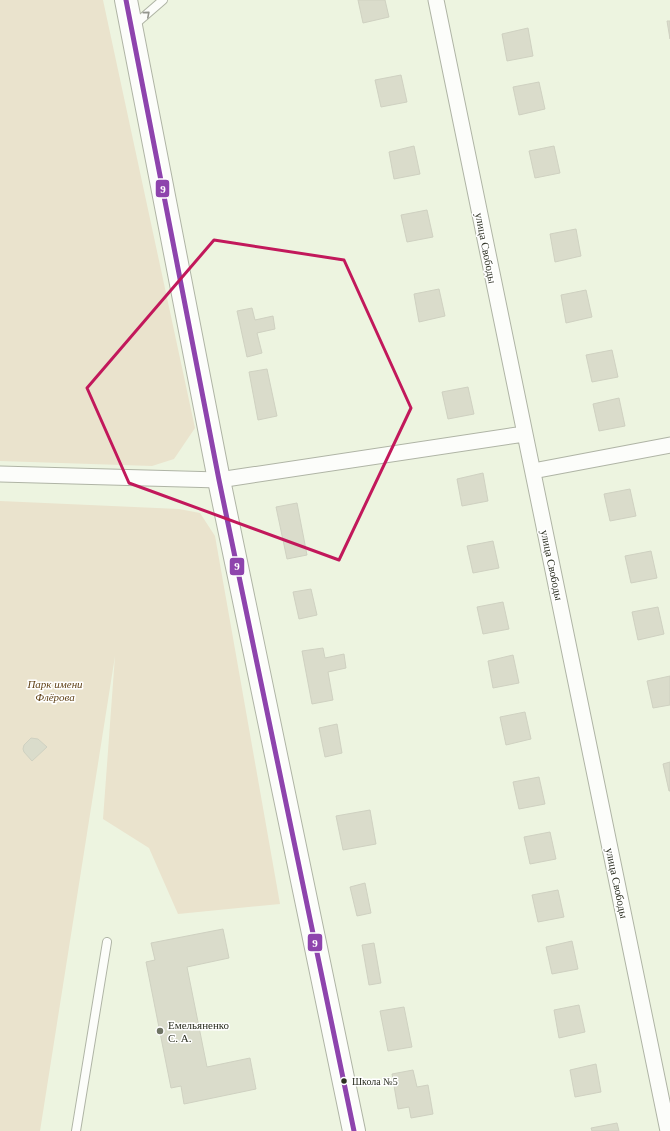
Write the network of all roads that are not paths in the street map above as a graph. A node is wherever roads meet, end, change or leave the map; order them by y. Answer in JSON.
{"nodes":[{"id":1,"x":126,"y":0,"type":"edge"},
{"id":2,"x":163,"y":0,"type":"edge"},
{"id":3,"x":436,"y":0,"type":"edge"},
{"id":4,"x":131,"y":27,"type":"junction"},
{"id":5,"x":524,"y":434,"type":"junction"},
{"id":6,"x":670,"y":445,"type":"edge"},
{"id":7,"x":533,"y":471,"type":"junction"},
{"id":8,"x":0,"y":474,"type":"edge"},
{"id":9,"x":219,"y":480,"type":"junction"},
{"id":10,"x":107,"y":942,"type":"dead end"},
{"id":11,"x":76,"y":1131,"type":"edge"},
{"id":12,"x":354,"y":1131,"type":"edge"},
{"id":13,"x":668,"y":1131,"type":"edge"}],
"edges":[{"from":1,"to":4,"type":"main road"},
{"from":4,"to":2,"type":"lane","one_way":true},
{"from":3,"to":5,"type":"street","name":"улица Свободы"},
{"from":4,"to":9,"type":"main road"},
{"from":5,"to":7,"type":"street","name":"улица Свободы"},
{"from":5,"to":9,"type":"street"},
{"from":6,"to":7,"type":"street"},
{"from":7,"to":13,"type":"street","name":"улица Свободы"},
{"from":8,"to":9,"type":"street"},
{"from":9,"to":12,"type":"main road"},
{"from":10,"to":11,"type":"lane"}]}
